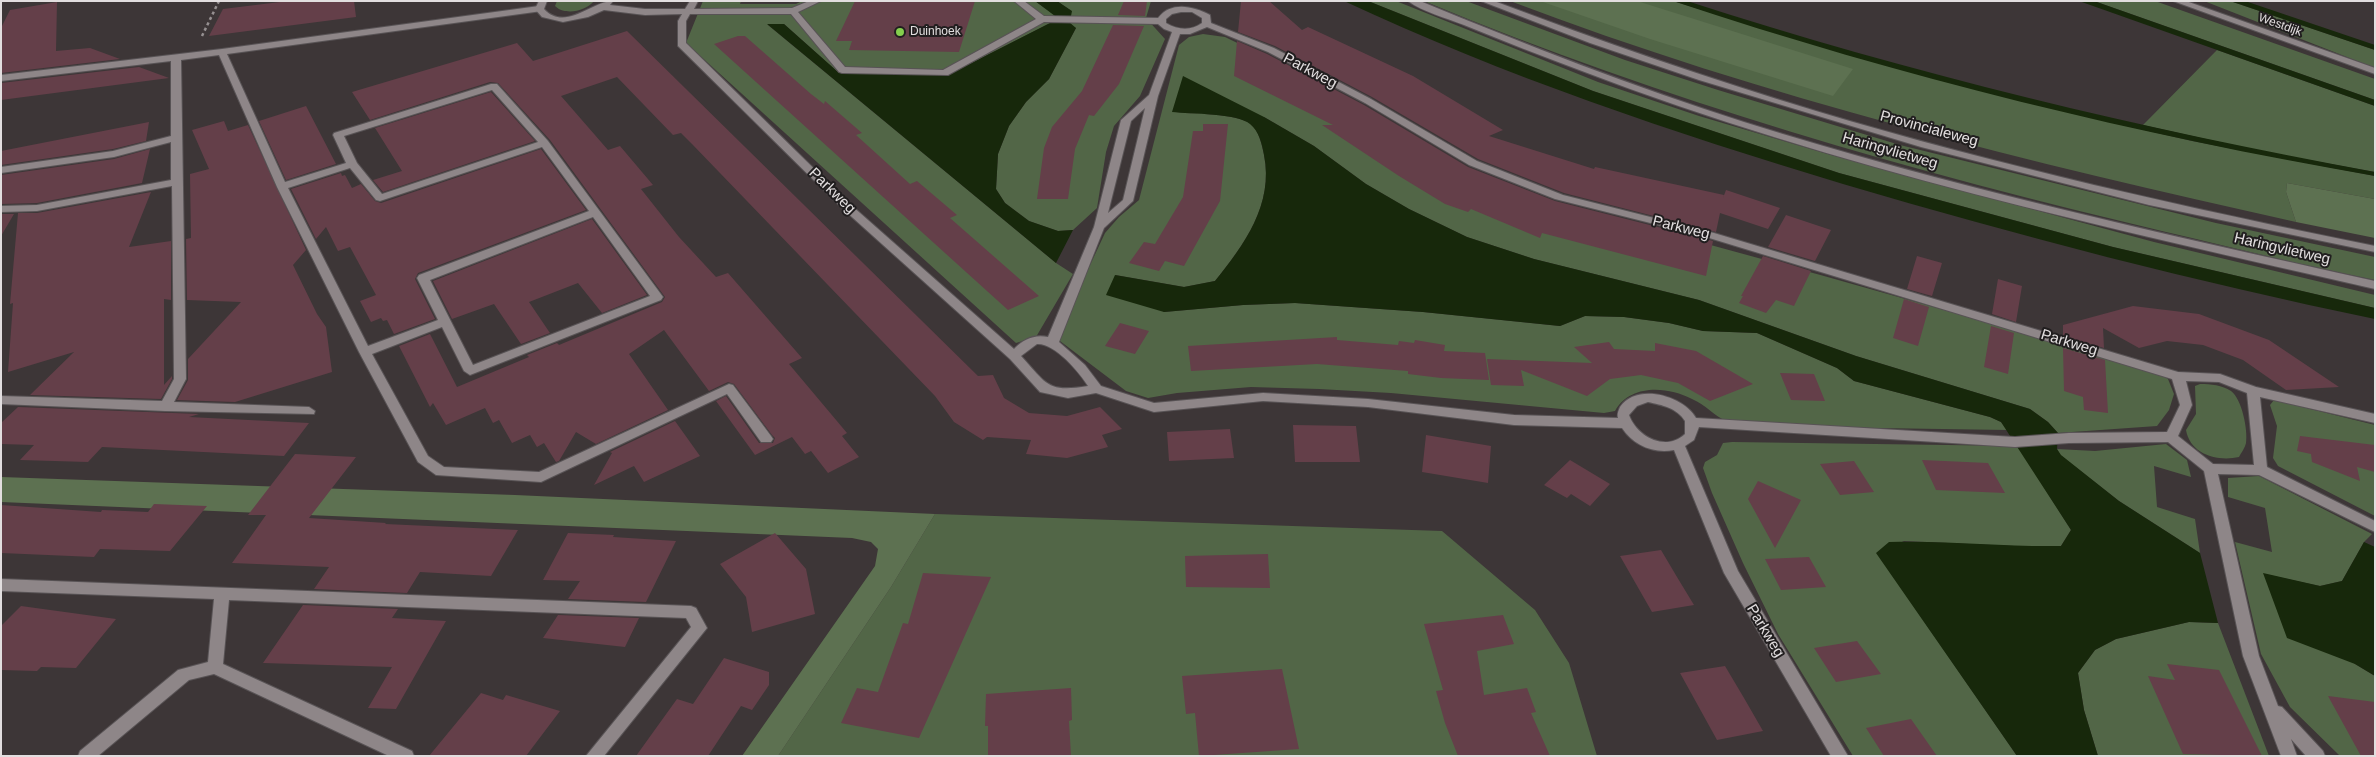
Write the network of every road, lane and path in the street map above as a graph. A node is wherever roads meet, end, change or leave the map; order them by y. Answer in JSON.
{"nodes":[{"id":1,"x":219,"y":1,"type":"edge"},
{"id":2,"x":694,"y":1,"type":"edge"},
{"id":3,"x":817,"y":1,"type":"edge"},
{"id":4,"x":1018,"y":1,"type":"edge"},
{"id":5,"x":1164,"y":1,"type":"edge"},
{"id":6,"x":1412,"y":1,"type":"edge"},
{"id":7,"x":1485,"y":1,"type":"edge"},
{"id":8,"x":2177,"y":1,"type":"edge"},
{"id":9,"x":2200,"y":1,"type":"edge"},
{"id":10,"x":607,"y":4,"type":"edge"},
{"id":11,"x":541,"y":5,"type":"edge"},
{"id":12,"x":1174,"y":10,"type":"junction"},
{"id":13,"x":793,"y":11,"type":"junction"},
{"id":14,"x":689,"y":12,"type":"junction"},
{"id":15,"x":1042,"y":19,"type":"junction"},
{"id":16,"x":1161,"y":21,"type":"junction"},
{"id":17,"x":1206,"y":24,"type":"junction"},
{"id":18,"x":1177,"y":31,"type":"junction"},
{"id":19,"x":222,"y":52,"type":"junction"},
{"id":20,"x":191,"y":56,"type":"junction"},
{"id":21,"x":176,"y":58,"type":"junction"},
{"id":22,"x":2352,"y":63,"type":"junction"},
{"id":23,"x":2375,"y":71,"type":"edge"},
{"id":24,"x":1,"y":78,"type":"edge"},
{"id":25,"x":1153,"y":96,"type":"junction"},
{"id":26,"x":177,"y":138,"type":"junction"},
{"id":27,"x":544,"y":144,"type":"junction"},
{"id":28,"x":352,"y":164,"type":"junction"},
{"id":29,"x":1,"y":170,"type":"edge"},
{"id":30,"x":176,"y":182,"type":"junction"},
{"id":31,"x":282,"y":187,"type":"junction"},
{"id":32,"x":1,"y":210,"type":"edge"},
{"id":33,"x":594,"y":213,"type":"junction"},
{"id":34,"x":1100,"y":227,"type":"junction"},
{"id":35,"x":2375,"y":249,"type":"edge"},
{"id":36,"x":2375,"y":285,"type":"edge"},
{"id":37,"x":445,"y":322,"type":"junction"},
{"id":38,"x":1053,"y":341,"type":"junction"},
{"id":39,"x":365,"y":352,"type":"junction"},
{"id":40,"x":1014,"y":356,"type":"junction"},
{"id":41,"x":2178,"y":376,"type":"junction"},
{"id":42,"x":1096,"y":389,"type":"junction"},
{"id":43,"x":2253,"y":391,"type":"junction"},
{"id":44,"x":1,"y":400,"type":"edge"},
{"id":45,"x":165,"y":407,"type":"junction"},
{"id":46,"x":309,"y":411,"type":"dead end"},
{"id":47,"x":2375,"y":420,"type":"edge"},
{"id":48,"x":1692,"y":422,"type":"junction"},
{"id":49,"x":1624,"y":423,"type":"junction"},
{"id":50,"x":2171,"y":437,"type":"junction"},
{"id":51,"x":766,"y":439,"type":"dead end"},
{"id":52,"x":1678,"y":445,"type":"junction"},
{"id":53,"x":2210,"y":469,"type":"junction"},
{"id":54,"x":2261,"y":470,"type":"junction"},
{"id":55,"x":2375,"y":527,"type":"edge"},
{"id":56,"x":1,"y":585,"type":"edge"},
{"id":57,"x":222,"y":593,"type":"junction"},
{"id":58,"x":215,"y":668,"type":"junction"},
{"id":59,"x":2272,"y":709,"type":"junction"},
{"id":60,"x":86,"y":756,"type":"edge"},
{"id":61,"x":406,"y":756,"type":"edge"},
{"id":62,"x":594,"y":756,"type":"edge"},
{"id":63,"x":1840,"y":756,"type":"edge"},
{"id":64,"x":2289,"y":756,"type":"edge"},
{"id":65,"x":2316,"y":756,"type":"edge"}],
"edges":[{"from":1,"to":20,"type":"path"},
{"from":2,"to":14,"type":"street","name":"Parkweg"},
{"from":3,"to":13,"type":"street"},
{"from":4,"to":15,"type":"street"},
{"from":5,"to":12,"type":"street"},
{"from":6,"to":36,"type":"street","name":"Haringvlietweg"},
{"from":7,"to":35,"type":"street","name":"Provincialeweg"},
{"from":8,"to":22,"type":"street","name":"Westdijk"},
{"from":9,"to":22,"type":"street"},
{"from":10,"to":11,"type":"street"},
{"from":10,"to":14,"type":"street"},
{"from":11,"to":19,"type":"street"},
{"from":12,"to":16,"type":"street"},
{"from":12,"to":17,"type":"street"},
{"from":13,"to":14,"type":"street"},
{"from":13,"to":15,"type":"street"},
{"from":14,"to":40,"type":"street","name":"Parkweg"},
{"from":15,"to":16,"type":"street"},
{"from":16,"to":18,"type":"street"},
{"from":17,"to":18,"type":"street"},
{"from":17,"to":41,"type":"street","name":"Parkweg"},
{"from":18,"to":25,"type":"street"},
{"from":19,"to":20,"type":"street"},
{"from":19,"to":31,"type":"street"},
{"from":20,"to":21,"type":"street"},
{"from":21,"to":24,"type":"street"},
{"from":21,"to":26,"type":"street"},
{"from":22,"to":23,"type":"street","name":"Westdijk"},
{"from":25,"to":34,"type":"street"},
{"from":25,"to":34,"type":"street"},
{"from":26,"to":29,"type":"street"},
{"from":26,"to":30,"type":"street"},
{"from":27,"to":28,"type":"street"},
{"from":27,"to":28,"type":"street"},
{"from":27,"to":33,"type":"street"},
{"from":28,"to":31,"type":"street"},
{"from":30,"to":32,"type":"street"},
{"from":30,"to":45,"type":"street"},
{"from":31,"to":39,"type":"street"},
{"from":33,"to":37,"type":"street"},
{"from":33,"to":37,"type":"street"},
{"from":34,"to":38,"type":"street"},
{"from":37,"to":39,"type":"street"},
{"from":38,"to":40,"type":"street"},
{"from":38,"to":42,"type":"street"},
{"from":39,"to":51,"type":"street"},
{"from":40,"to":42,"type":"street","name":"Parkweg"},
{"from":41,"to":43,"type":"street","name":"Parkweg"},
{"from":41,"to":50,"type":"street"},
{"from":42,"to":49,"type":"street"},
{"from":43,"to":47,"type":"street","name":"Parkweg"},
{"from":43,"to":54,"type":"street"},
{"from":44,"to":45,"type":"street"},
{"from":45,"to":46,"type":"street"},
{"from":48,"to":49,"type":"street"},
{"from":48,"to":50,"type":"street"},
{"from":48,"to":52,"type":"street"},
{"from":49,"to":52,"type":"street"},
{"from":50,"to":53,"type":"street"},
{"from":52,"to":63,"type":"street","name":"Parkweg"},
{"from":53,"to":54,"type":"street"},
{"from":53,"to":59,"type":"street"},
{"from":54,"to":55,"type":"street"},
{"from":56,"to":57,"type":"street"},
{"from":57,"to":58,"type":"street"},
{"from":57,"to":62,"type":"street"},
{"from":58,"to":60,"type":"street"},
{"from":58,"to":61,"type":"street"},
{"from":59,"to":64,"type":"street"},
{"from":59,"to":65,"type":"street"}]}
